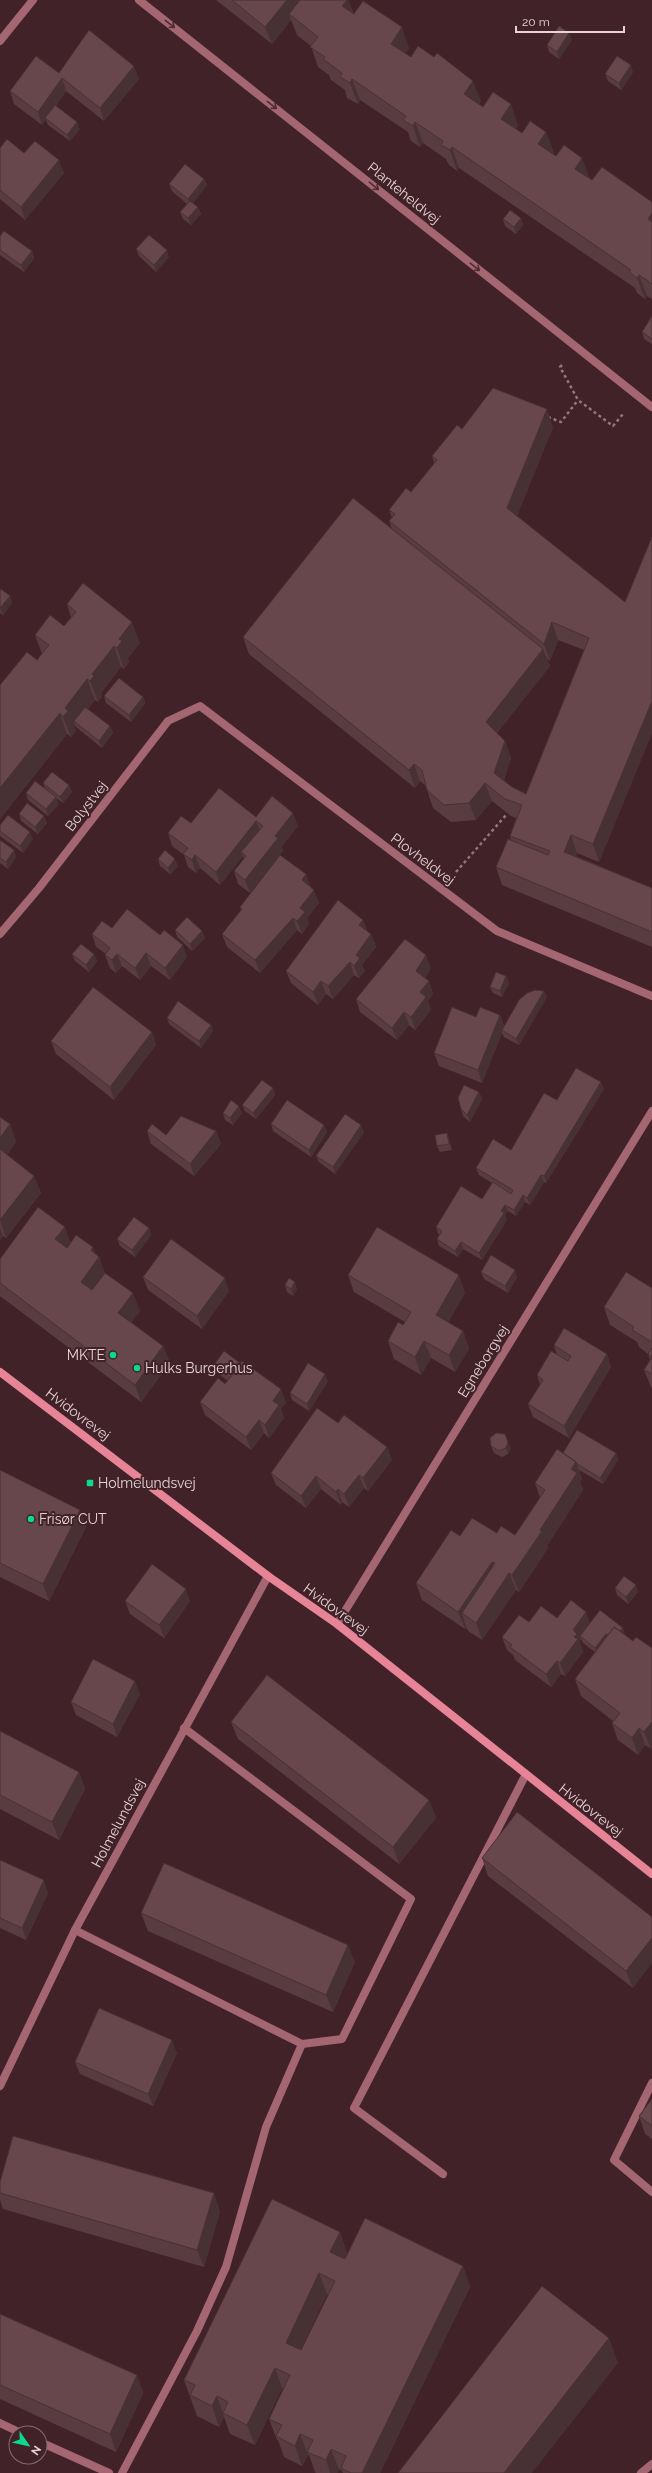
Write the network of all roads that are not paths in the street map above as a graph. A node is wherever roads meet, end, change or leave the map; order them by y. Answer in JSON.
{"nodes":[{"id":1,"x":33,"y":0,"type":"edge"},
{"id":2,"x":139,"y":0,"type":"edge"},
{"id":3,"x":0,"y":41,"type":"edge"},
{"id":4,"x":652,"y":407,"type":"edge"},
{"id":5,"x":200,"y":706,"type":"joint"},
{"id":6,"x":0,"y":934,"type":"edge"},
{"id":7,"x":652,"y":996,"type":"edge"},
{"id":8,"x":652,"y":1111,"type":"edge"},
{"id":9,"x":1,"y":1375,"type":"edge"},
{"id":10,"x":268,"y":1576,"type":"junction"},
{"id":11,"x":336,"y":1624,"type":"junction"},
{"id":12,"x":184,"y":1728,"type":"junction"},
{"id":13,"x":526,"y":1774,"type":"junction"},
{"id":14,"x":652,"y":1874,"type":"edge"},
{"id":15,"x":75,"y":1930,"type":"junction"},
{"id":16,"x":302,"y":2044,"type":"junction"},
{"id":17,"x":652,"y":2083,"type":"edge"},
{"id":18,"x":0,"y":2086,"type":"edge"},
{"id":19,"x":443,"y":2174,"type":"dead end"},
{"id":20,"x":652,"y":2192,"type":"edge"},
{"id":21,"x":48,"y":2446,"type":"edge"},
{"id":22,"x":652,"y":2464,"type":"edge"},
{"id":23,"x":109,"y":2473,"type":"edge"},
{"id":24,"x":122,"y":2473,"type":"edge"},
{"id":25,"x":641,"y":2473,"type":"edge"}],
"edges":[{"from":1,"to":3,"type":"street"},
{"from":2,"to":4,"type":"street","name":"Planteheldvej","one_way":true},
{"from":5,"to":6,"type":"street","name":"Bolystvej"},
{"from":5,"to":7,"type":"street","name":"Plovheldvej"},
{"from":8,"to":11,"type":"street","name":"Egneborgvej"},
{"from":9,"to":10,"type":"street","name":"Hvidovrevej"},
{"from":10,"to":11,"type":"street","name":"Hvidovrevej"},
{"from":10,"to":12,"type":"street","name":"Holmelundsvej"},
{"from":11,"to":13,"type":"street","name":"Hvidovrevej"},
{"from":12,"to":15,"type":"street","name":"Holmelundsvej"},
{"from":12,"to":16,"type":"street"},
{"from":13,"to":14,"type":"street","name":"Hvidovrevej"},
{"from":13,"to":19,"type":"street"},
{"from":15,"to":16,"type":"street"},
{"from":15,"to":18,"type":"street","name":"Holmelundsvej"},
{"from":16,"to":24,"type":"street"},
{"from":17,"to":20,"type":"street"},
{"from":21,"to":23,"type":"street"},
{"from":22,"to":25,"type":"street"}]}
